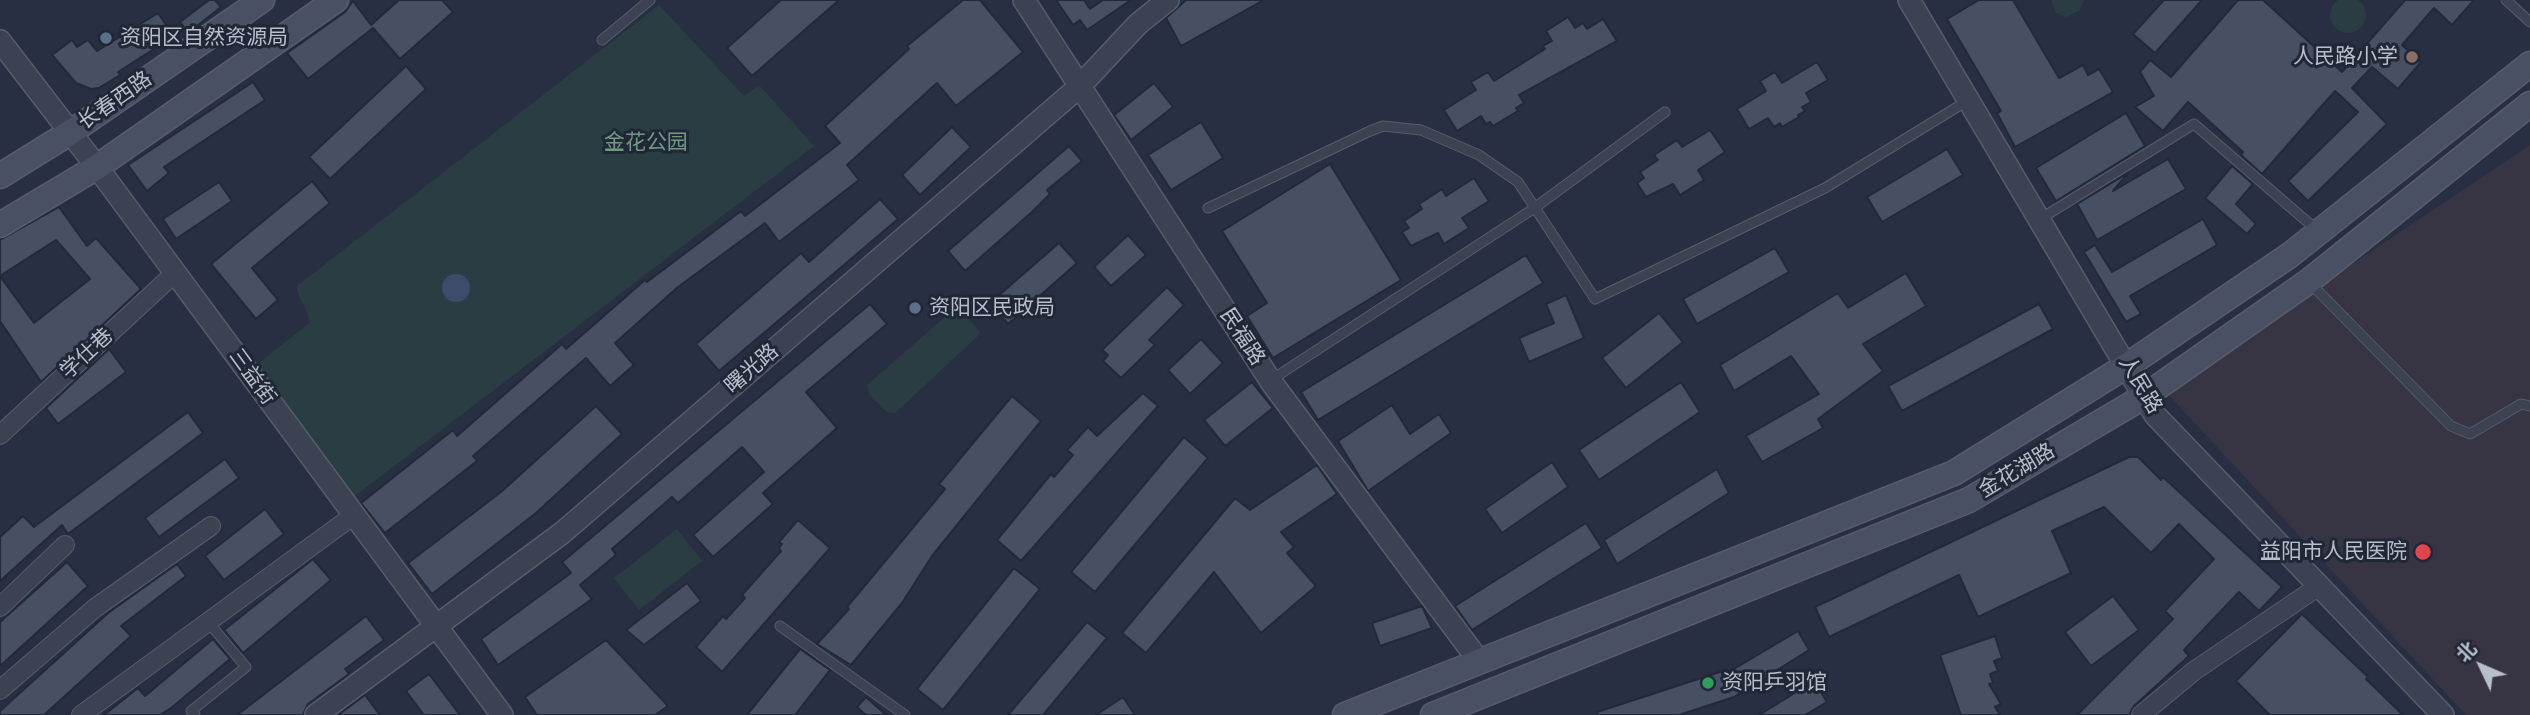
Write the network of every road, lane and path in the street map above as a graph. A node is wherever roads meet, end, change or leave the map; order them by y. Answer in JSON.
{"nodes":[{"id":1,"x":262,"y":0,"type":"edge"},
{"id":2,"x":336,"y":0,"type":"edge"},
{"id":3,"x":650,"y":0,"type":"edge"},
{"id":4,"x":1024,"y":0,"type":"edge"},
{"id":5,"x":1168,"y":0,"type":"edge"},
{"id":6,"x":2506,"y":0,"type":"edge"},
{"id":7,"x":1915,"y":2,"type":"edge"},
{"id":8,"x":2530,"y":22,"type":"edge"},
{"id":9,"x":602,"y":40,"type":"dead end"},
{"id":10,"x":0,"y":41,"type":"edge"},
{"id":11,"x":2530,"y":64,"type":"edge"},
{"id":12,"x":1079,"y":87,"type":"junction"},
{"id":13,"x":1969,"y":100,"type":"junction"},
{"id":14,"x":2530,"y":104,"type":"edge"},
{"id":15,"x":1665,"y":112,"type":"dead end"},
{"id":16,"x":71,"y":132,"type":"junction"},
{"id":17,"x":97,"y":167,"type":"junction"},
{"id":18,"x":0,"y":176,"type":"edge"},
{"id":19,"x":1208,"y":208,"type":"dead end"},
{"id":20,"x":1533,"y":209,"type":"junction"},
{"id":21,"x":2040,"y":219,"type":"junction"},
{"id":22,"x":0,"y":225,"type":"edge"},
{"id":23,"x":2319,"y":232,"type":"junction"},
{"id":24,"x":175,"y":273,"type":"junction"},
{"id":25,"x":2309,"y":281,"type":"junction"},
{"id":26,"x":2128,"y":365,"type":"junction"},
{"id":27,"x":1271,"y":380,"type":"junction"},
{"id":28,"x":2145,"y":396,"type":"junction"},
{"id":29,"x":2530,"y":406,"type":"edge"},
{"id":30,"x":0,"y":435,"type":"edge"},
{"id":31,"x":354,"y":515,"type":"junction"},
{"id":32,"x":211,"y":526,"type":"dead end"},
{"id":33,"x":65,"y":545,"type":"dead end"},
{"id":34,"x":2319,"y":586,"type":"junction"},
{"id":35,"x":0,"y":607,"type":"edge"},
{"id":36,"x":208,"y":622,"type":"junction"},
{"id":37,"x":780,"y":626,"type":"dead end"},
{"id":38,"x":435,"y":627,"type":"junction"},
{"id":39,"x":1479,"y":661,"type":"junction"},
{"id":40,"x":0,"y":690,"type":"edge"},
{"id":41,"x":81,"y":715,"type":"edge"},
{"id":42,"x":195,"y":715,"type":"edge"},
{"id":43,"x":316,"y":715,"type":"edge"},
{"id":44,"x":502,"y":715,"type":"edge"},
{"id":45,"x":905,"y":715,"type":"edge"},
{"id":46,"x":1345,"y":715,"type":"edge"},
{"id":47,"x":1433,"y":715,"type":"edge"},
{"id":48,"x":2141,"y":715,"type":"edge"},
{"id":49,"x":2443,"y":715,"type":"edge"}],
"edges":[{"from":1,"to":16,"type":"main road","name":"长春西路"},
{"from":2,"to":17,"type":"main road"},
{"from":3,"to":9,"type":"lane"},
{"from":4,"to":12,"type":"street","name":"民福路"},
{"from":5,"to":12,"type":"street","name":"曙光路"},
{"from":6,"to":8,"type":"lane"},
{"from":7,"to":13,"type":"street","name":"人民路"},
{"from":10,"to":16,"type":"street","name":"三益街"},
{"from":11,"to":23,"type":"main road"},
{"from":12,"to":27,"type":"street","name":"民福路"},
{"from":12,"to":38,"type":"street","name":"曙光路"},
{"from":13,"to":20,"type":"lane"},
{"from":13,"to":21,"type":"street","name":"人民路"},
{"from":14,"to":25,"type":"main road","name":"金花湖路"},
{"from":15,"to":20,"type":"lane"},
{"from":16,"to":17,"type":"street","name":"三益街"},
{"from":16,"to":18,"type":"main road","name":"长春西路"},
{"from":17,"to":22,"type":"main road"},
{"from":17,"to":24,"type":"street","name":"三益街"},
{"from":19,"to":20,"type":"lane"},
{"from":20,"to":27,"type":"lane"},
{"from":21,"to":23,"type":"lane"},
{"from":21,"to":26,"type":"street","name":"人民路"},
{"from":23,"to":26,"type":"main road"},
{"from":24,"to":30,"type":"street","name":"学仕巷"},
{"from":24,"to":31,"type":"street","name":"三益街"},
{"from":25,"to":28,"type":"main road","name":"金花湖路"},
{"from":25,"to":29,"type":"lane"},
{"from":26,"to":28,"type":"street","name":"人民路"},
{"from":26,"to":39,"type":"main road"},
{"from":27,"to":39,"type":"street","name":"民福路"},
{"from":28,"to":34,"type":"street","name":"人民路"},
{"from":28,"to":47,"type":"main road","name":"金花湖路"},
{"from":31,"to":36,"type":"street"},
{"from":31,"to":38,"type":"street","name":"三益街"},
{"from":32,"to":40,"type":"street"},
{"from":33,"to":35,"type":"street"},
{"from":34,"to":48,"type":"street"},
{"from":34,"to":49,"type":"street","name":"人民路"},
{"from":36,"to":41,"type":"street"},
{"from":36,"to":42,"type":"lane"},
{"from":37,"to":45,"type":"lane"},
{"from":38,"to":43,"type":"street","name":"曙光路"},
{"from":38,"to":44,"type":"street","name":"三益街"},
{"from":39,"to":46,"type":"main road"}]}
